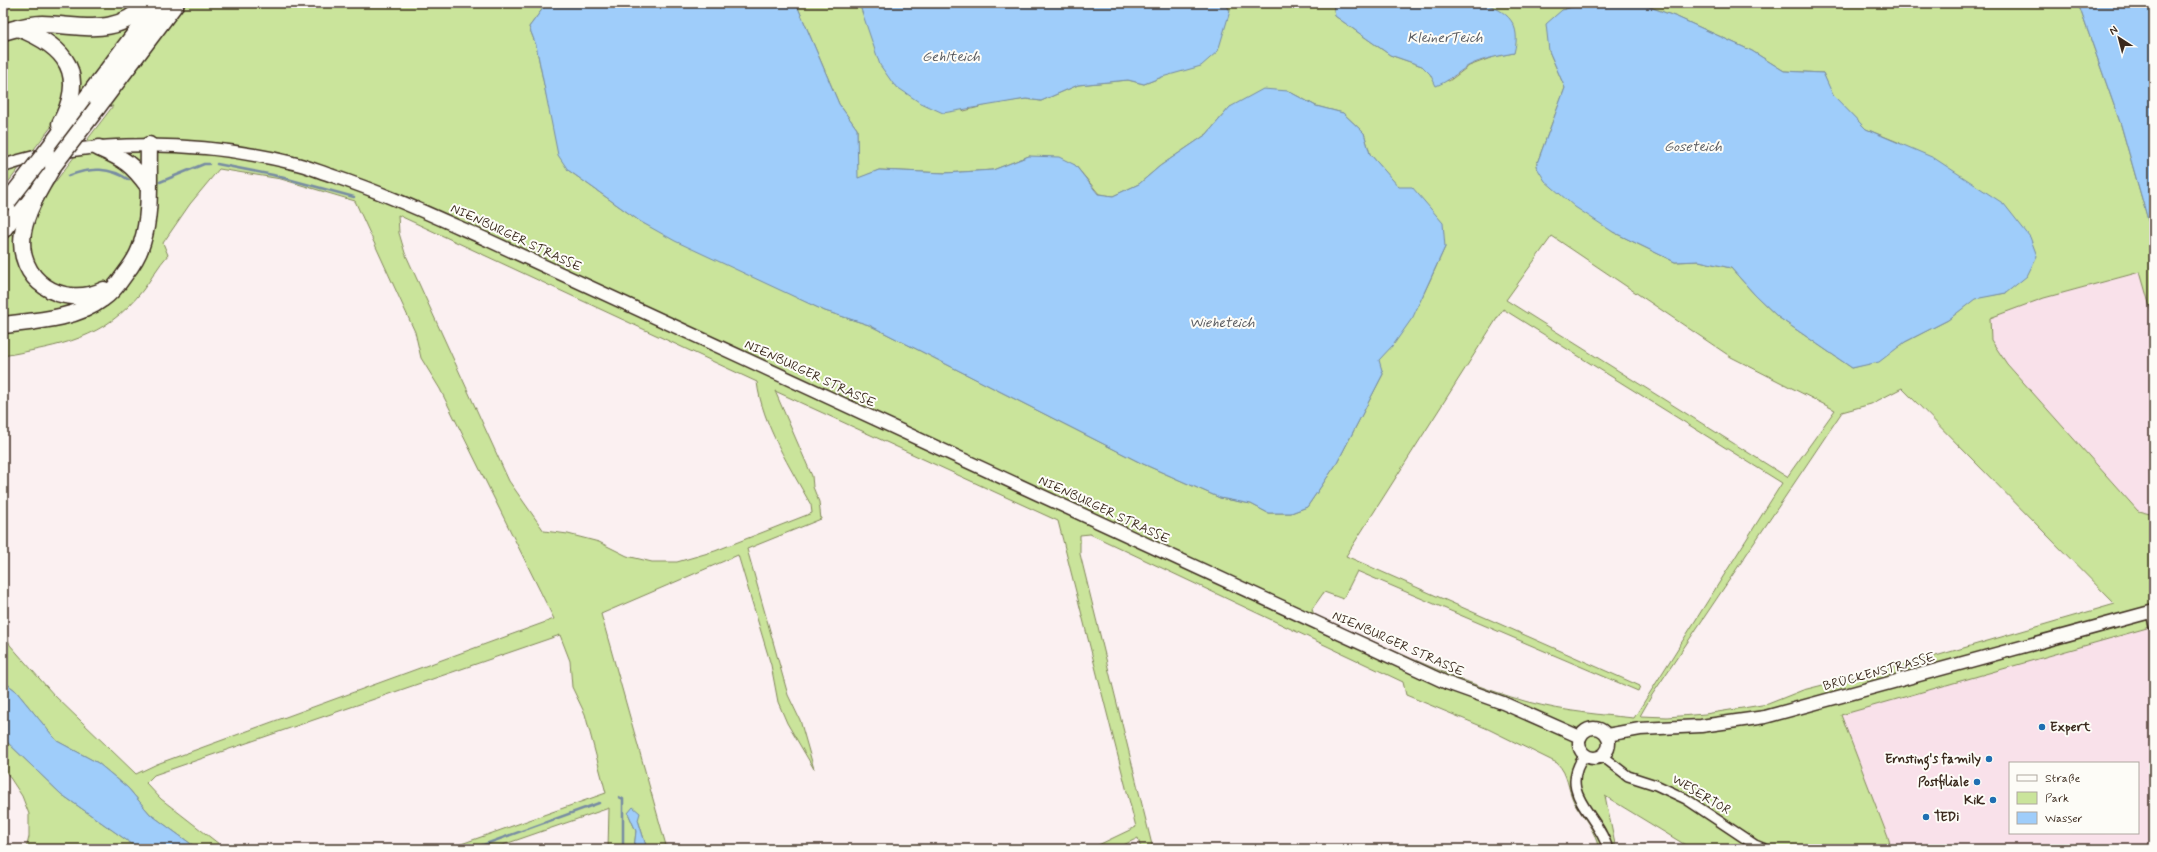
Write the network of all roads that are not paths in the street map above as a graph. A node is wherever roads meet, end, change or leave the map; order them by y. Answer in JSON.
{"nodes":[{"id":1,"x":148,"y":3,"type":"edge"},
{"id":2,"x":158,"y":3,"type":"edge"},
{"id":3,"x":176,"y":3,"type":"edge"},
{"id":4,"x":10,"y":30,"type":"edge"},
{"id":5,"x":71,"y":114,"type":"junction"},
{"id":6,"x":149,"y":145,"type":"junction"},
{"id":7,"x":98,"y":148,"type":"junction"},
{"id":8,"x":3,"y":166,"type":"edge"},
{"id":9,"x":148,"y":186,"type":"junction"},
{"id":10,"x":33,"y":196,"type":"junction"},
{"id":11,"x":5,"y":204,"type":"edge"},
{"id":12,"x":3,"y":230,"type":"edge"},
{"id":13,"x":118,"y":283,"type":"junction"},
{"id":14,"x":3,"y":325,"type":"edge"},
{"id":15,"x":2152,"y":612,"type":"edge"},
{"id":16,"x":2154,"y":626,"type":"edge"},
{"id":17,"x":1607,"y":735,"type":"junction"},
{"id":18,"x":1580,"y":737,"type":"junction"},
{"id":19,"x":1585,"y":755,"type":"junction"},
{"id":20,"x":1602,"y":756,"type":"junction"},
{"id":21,"x":1608,"y":849,"type":"edge"},
{"id":22,"x":1765,"y":849,"type":"edge"}],
"edges":[{"from":1,"to":4,"type":"highway"},
{"from":2,"to":5,"type":"highway"},
{"from":3,"to":10,"type":"highway","bridge":true},
{"from":4,"to":5,"type":"highway"},
{"from":5,"to":11,"type":"highway","bridge":true},
{"from":6,"to":7,"type":"street","name":"NIENBURGER STRASSE"},
{"from":6,"to":9,"type":"highway"},
{"from":6,"to":18,"type":"street","name":"NIENBURGER STRASSE"},
{"from":7,"to":8,"type":"street","name":"NIENBURGER STRASSE"},
{"from":7,"to":9,"type":"highway"},
{"from":9,"to":13,"type":"highway"},
{"from":10,"to":12,"type":"highway"},
{"from":10,"to":13,"type":"highway"},
{"from":13,"to":14,"type":"highway"},
{"from":15,"to":16,"type":"street"},
{"from":15,"to":17,"type":"street","name":"BRÜCKENSTRASSE"},
{"from":17,"to":18,"type":"street"},
{"from":17,"to":20,"type":"street"},
{"from":18,"to":19,"type":"street"},
{"from":19,"to":20,"type":"street"},
{"from":19,"to":21,"type":"street"},
{"from":20,"to":22,"type":"street","name":"WESERTOR"}]}
